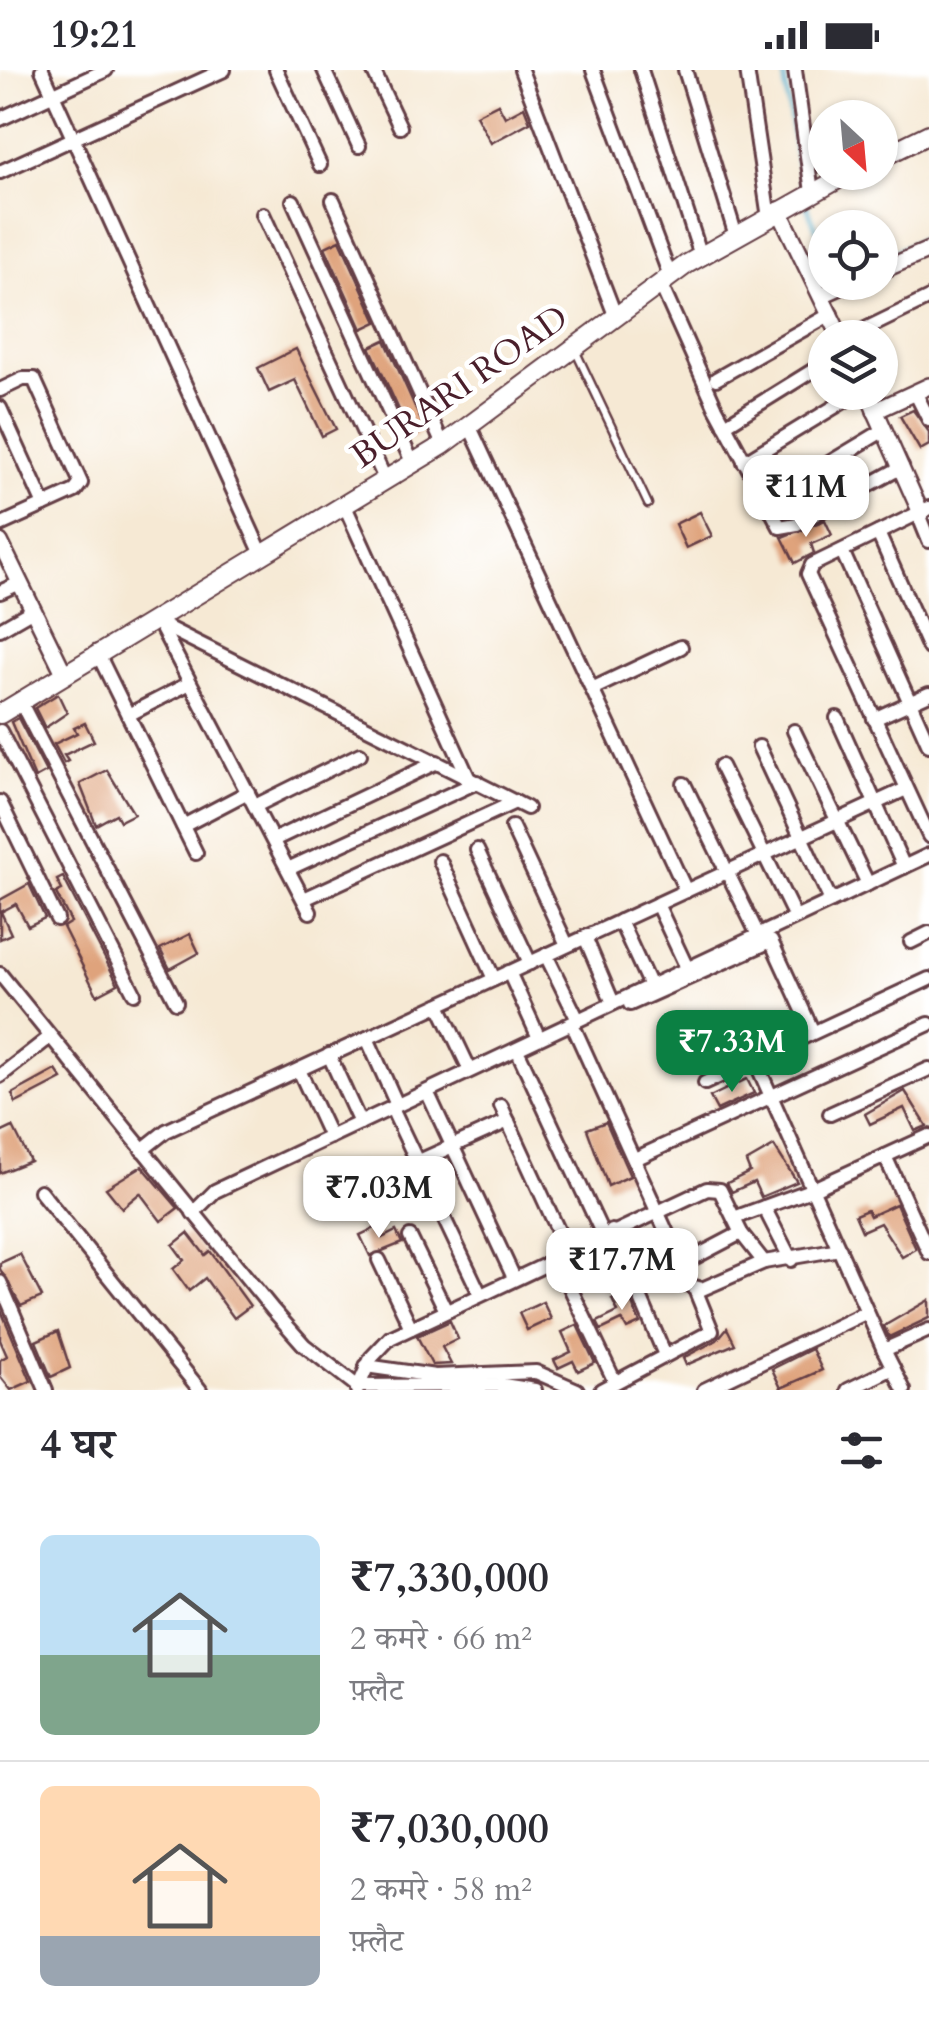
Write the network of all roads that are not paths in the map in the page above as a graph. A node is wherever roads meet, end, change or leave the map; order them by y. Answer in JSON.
{"nodes":[{"id":1,"x":42,"y":70,"type":"edge"},
{"id":2,"x":106,"y":70,"type":"edge"},
{"id":3,"x":224,"y":70,"type":"edge"},
{"id":4,"x":276,"y":70,"type":"edge"},
{"id":5,"x":324,"y":70,"type":"edge"},
{"id":6,"x":373,"y":70,"type":"edge"},
{"id":7,"x":521,"y":70,"type":"edge"},
{"id":8,"x":593,"y":70,"type":"edge"},
{"id":9,"x":641,"y":70,"type":"edge"},
{"id":10,"x":685,"y":70,"type":"edge"},
{"id":11,"x":747,"y":70,"type":"edge"},
{"id":12,"x":794,"y":70,"type":"edge"},
{"id":13,"x":90,"y":73,"type":"edge"},
{"id":14,"x":54,"y":94,"type":"junction"},
{"id":15,"x":0,"y":119,"type":"edge"},
{"id":16,"x":400,"y":127,"type":"dead end"},
{"id":17,"x":929,"y":134,"type":"edge"},
{"id":18,"x":73,"y":139,"type":"junction"},
{"id":19,"x":358,"y":146,"type":"dead end"},
{"id":20,"x":898,"y":149,"type":"edge"},
{"id":21,"x":320,"y":165,"type":"dead end"},
{"id":22,"x":0,"y":172,"type":"edge"},
{"id":23,"x":818,"y":190,"type":"edge"},
{"id":24,"x":334,"y":200,"type":"dead end"},
{"id":25,"x":293,"y":201,"type":"dead end"},
{"id":26,"x":792,"y":204,"type":"junction"},
{"id":27,"x":263,"y":214,"type":"dead end"},
{"id":28,"x":736,"y":236,"type":"junction"},
{"id":29,"x":929,"y":250,"type":"edge"},
{"id":30,"x":808,"y":253,"type":"edge"},
{"id":31,"x":701,"y":256,"type":"junction"},
{"id":32,"x":898,"y":263,"type":"edge"},
{"id":33,"x":665,"y":279,"type":"junction"},
{"id":34,"x":929,"y":298,"type":"edge"},
{"id":35,"x":824,"y":300,"type":"edge"},
{"id":36,"x":831,"y":314,"type":"junction"},
{"id":37,"x":615,"y":315,"type":"junction"},
{"id":38,"x":834,"y":320,"type":"edge"},
{"id":39,"x":882,"y":320,"type":"edge"},
{"id":40,"x":573,"y":346,"type":"junction"},
{"id":41,"x":808,"y":374,"type":"edge"},
{"id":42,"x":716,"y":379,"type":"dead end"},
{"id":43,"x":922,"y":389,"type":"edge"},
{"id":44,"x":0,"y":390,"type":"edge"},
{"id":45,"x":0,"y":408,"type":"edge"},
{"id":46,"x":829,"y":410,"type":"edge"},
{"id":47,"x":875,"y":411,"type":"joint"},
{"id":48,"x":929,"y":420,"type":"edge"},
{"id":49,"x":725,"y":425,"type":"junction"},
{"id":50,"x":469,"y":426,"type":"junction"},
{"id":51,"x":884,"y":430,"type":"junction"},
{"id":52,"x":442,"y":445,"type":"junction"},
{"id":53,"x":744,"y":462,"type":"junction"},
{"id":54,"x":413,"y":464,"type":"junction"},
{"id":55,"x":902,"y":467,"type":"junction"},
{"id":56,"x":386,"y":481,"type":"junction"},
{"id":57,"x":766,"y":500,"type":"junction"},
{"id":58,"x":344,"y":504,"type":"junction"},
{"id":59,"x":648,"y":504,"type":"dead end"},
{"id":60,"x":44,"y":505,"type":"junction"},
{"id":61,"x":922,"y":512,"type":"edge"},
{"id":62,"x":0,"y":524,"type":"edge"},
{"id":63,"x":878,"y":534,"type":"junction"},
{"id":64,"x":929,"y":541,"type":"edge"},
{"id":65,"x":0,"y":542,"type":"edge"},
{"id":66,"x":842,"y":551,"type":"junction"},
{"id":67,"x":261,"y":552,"type":"junction"},
{"id":68,"x":20,"y":582,"type":"junction"},
{"id":69,"x":0,"y":592,"type":"edge"},
{"id":70,"x":33,"y":610,"type":"junction"},
{"id":71,"x":158,"y":620,"type":"junction"},
{"id":72,"x":0,"y":629,"type":"edge"},
{"id":73,"x":681,"y":648,"type":"dead end"},
{"id":74,"x":929,"y":648,"type":"edge"},
{"id":75,"x":97,"y":652,"type":"junction"},
{"id":76,"x":64,"y":673,"type":"junction"},
{"id":77,"x":190,"y":682,"type":"junction"},
{"id":78,"x":592,"y":689,"type":"junction"},
{"id":79,"x":929,"y":694,"type":"edge"},
{"id":80,"x":20,"y":702,"type":"junction"},
{"id":81,"x":910,"y":703,"type":"junction"},
{"id":82,"x":0,"y":714,"type":"edge"},
{"id":83,"x":128,"y":715,"type":"junction"},
{"id":84,"x":837,"y":718,"type":"dead end"},
{"id":85,"x":874,"y":719,"type":"junction"},
{"id":86,"x":794,"y":730,"type":"dead end"},
{"id":87,"x":0,"y":731,"type":"edge"},
{"id":88,"x":929,"y":745,"type":"edge"},
{"id":89,"x":759,"y":747,"type":"dead end"},
{"id":90,"x":360,"y":754,"type":"dead end"},
{"id":91,"x":436,"y":762,"type":"junction"},
{"id":92,"x":722,"y":766,"type":"dead end"},
{"id":93,"x":472,"y":780,"type":"junction"},
{"id":94,"x":684,"y":784,"type":"dead end"},
{"id":95,"x":906,"y":789,"type":"junction"},
{"id":96,"x":248,"y":792,"type":"junction"},
{"id":97,"x":0,"y":802,"type":"edge"},
{"id":98,"x":876,"y":803,"type":"junction"},
{"id":99,"x":255,"y":806,"type":"junction"},
{"id":100,"x":838,"y":820,"type":"junction"},
{"id":101,"x":183,"y":826,"type":"junction"},
{"id":102,"x":512,"y":827,"type":"dead end"},
{"id":103,"x":929,"y":836,"type":"edge"},
{"id":104,"x":802,"y":837,"type":"junction"},
{"id":105,"x":273,"y":840,"type":"junction"},
{"id":106,"x":477,"y":850,"type":"dead end"},
{"id":107,"x":196,"y":853,"type":"dead end"},
{"id":108,"x":764,"y":854,"type":"junction"},
{"id":109,"x":929,"y":856,"type":"edge"},
{"id":110,"x":440,"y":861,"type":"dead end"},
{"id":111,"x":904,"y":867,"type":"junction"},
{"id":112,"x":288,"y":870,"type":"junction"},
{"id":113,"x":728,"y":871,"type":"junction"},
{"id":114,"x":868,"y":884,"type":"junction"},
{"id":115,"x":686,"y":890,"type":"junction"},
{"id":116,"x":831,"y":900,"type":"junction"},
{"id":117,"x":658,"y":904,"type":"junction"},
{"id":118,"x":795,"y":917,"type":"junction"},
{"id":119,"x":57,"y":919,"type":"dead end"},
{"id":120,"x":620,"y":921,"type":"junction"},
{"id":121,"x":758,"y":934,"type":"junction"},
{"id":122,"x":929,"y":934,"type":"edge"},
{"id":123,"x":585,"y":937,"type":"junction"},
{"id":124,"x":911,"y":942,"type":"dead end"},
{"id":125,"x":568,"y":945,"type":"junction"},
{"id":126,"x":546,"y":956,"type":"junction"},
{"id":127,"x":530,"y":962,"type":"junction"},
{"id":128,"x":686,"y":968,"type":"junction"},
{"id":129,"x":509,"y":972,"type":"junction"},
{"id":130,"x":0,"y":974,"type":"edge"},
{"id":131,"x":494,"y":979,"type":"junction"},
{"id":132,"x":929,"y":979,"type":"edge"},
{"id":133,"x":650,"y":986,"type":"junction"},
{"id":134,"x":134,"y":993,"type":"dead end"},
{"id":135,"x":176,"y":1002,"type":"dead end"},
{"id":136,"x":614,"y":1003,"type":"junction"},
{"id":137,"x":439,"y":1004,"type":"junction"},
{"id":138,"x":929,"y":1024,"type":"edge"},
{"id":139,"x":576,"y":1025,"type":"junction"},
{"id":140,"x":813,"y":1032,"type":"junction"},
{"id":141,"x":50,"y":1038,"type":"junction"},
{"id":142,"x":367,"y":1038,"type":"junction"},
{"id":143,"x":539,"y":1038,"type":"junction"},
{"id":144,"x":330,"y":1055,"type":"junction"},
{"id":145,"x":520,"y":1056,"type":"junction"},
{"id":146,"x":754,"y":1058,"type":"junction"},
{"id":147,"x":929,"y":1069,"type":"edge"},
{"id":148,"x":298,"y":1070,"type":"junction"},
{"id":149,"x":470,"y":1070,"type":"junction"},
{"id":150,"x":0,"y":1076,"type":"edge"},
{"id":151,"x":705,"y":1083,"type":"dead end"},
{"id":152,"x":772,"y":1095,"type":"junction"},
{"id":153,"x":430,"y":1098,"type":"junction"},
{"id":154,"x":501,"y":1106,"type":"dead end"},
{"id":155,"x":396,"y":1110,"type":"junction"},
{"id":156,"x":830,"y":1114,"type":"dead end"},
{"id":157,"x":508,"y":1121,"type":"junction"},
{"id":158,"x":360,"y":1123,"type":"junction"},
{"id":159,"x":929,"y":1136,"type":"edge"},
{"id":160,"x":330,"y":1137,"type":"junction"},
{"id":161,"x":147,"y":1145,"type":"junction"},
{"id":162,"x":453,"y":1146,"type":"junction"},
{"id":163,"x":884,"y":1156,"type":"junction"},
{"id":164,"x":637,"y":1158,"type":"junction"},
{"id":165,"x":417,"y":1162,"type":"junction"},
{"id":166,"x":811,"y":1190,"type":"junction"},
{"id":167,"x":40,"y":1191,"type":"dead end"},
{"id":168,"x":201,"y":1207,"type":"junction"},
{"id":169,"x":764,"y":1207,"type":"junction"},
{"id":170,"x":659,"y":1210,"type":"junction"},
{"id":171,"x":734,"y":1218,"type":"junction"},
{"id":172,"x":607,"y":1233,"type":"junction"},
{"id":173,"x":742,"y":1233,"type":"junction"},
{"id":174,"x":410,"y":1237,"type":"dead end"},
{"id":175,"x":840,"y":1249,"type":"junction"},
{"id":176,"x":929,"y":1253,"type":"edge"},
{"id":177,"x":562,"y":1255,"type":"junction"},
{"id":178,"x":379,"y":1260,"type":"dead end"},
{"id":179,"x":790,"y":1260,"type":"junction"},
{"id":180,"x":764,"y":1262,"type":"junction"},
{"id":181,"x":682,"y":1264,"type":"junction"},
{"id":182,"x":514,"y":1278,"type":"junction"},
{"id":183,"x":0,"y":1282,"type":"edge"},
{"id":184,"x":695,"y":1290,"type":"junction"},
{"id":185,"x":480,"y":1294,"type":"junction"},
{"id":186,"x":446,"y":1311,"type":"junction"},
{"id":187,"x":867,"y":1312,"type":"junction"},
{"id":188,"x":411,"y":1328,"type":"junction"},
{"id":189,"x":929,"y":1330,"type":"edge"},
{"id":190,"x":884,"y":1350,"type":"junction"},
{"id":191,"x":666,"y":1355,"type":"junction"},
{"id":192,"x":893,"y":1368,"type":"junction"},
{"id":193,"x":361,"y":1378,"type":"edge"},
{"id":194,"x":615,"y":1382,"type":"junction"},
{"id":195,"x":46,"y":1390,"type":"edge"},
{"id":196,"x":200,"y":1390,"type":"edge"},
{"id":197,"x":535,"y":1390,"type":"edge"},
{"id":198,"x":577,"y":1390,"type":"edge"},
{"id":199,"x":601,"y":1390,"type":"edge"},
{"id":200,"x":704,"y":1390,"type":"edge"},
{"id":201,"x":848,"y":1390,"type":"edge"},
{"id":202,"x":904,"y":1390,"type":"edge"}],
"edges":[{"from":1,"to":14,"type":"street"},
{"from":2,"to":13,"type":"street"},
{"from":3,"to":18,"type":"street"},
{"from":4,"to":21,"type":"street"},
{"from":5,"to":19,"type":"street"},
{"from":6,"to":16,"type":"street"},
{"from":7,"to":37,"type":"street"},
{"from":8,"to":33,"type":"street"},
{"from":9,"to":31,"type":"street"},
{"from":10,"to":28,"type":"street"},
{"from":11,"to":26,"type":"street"},
{"from":12,"to":26,"type":"street"},
{"from":13,"to":14,"type":"street"},
{"from":14,"to":15,"type":"street"},
{"from":14,"to":18,"type":"street"},
{"from":17,"to":20,"type":"main road"},
{"from":18,"to":22,"type":"street"},
{"from":18,"to":67,"type":"street"},
{"from":23,"to":26,"type":"main road","name":"BURARI ROAD"},
{"from":24,"to":52,"type":"street"},
{"from":25,"to":54,"type":"street"},
{"from":26,"to":28,"type":"main road","name":"BURARI ROAD"},
{"from":26,"to":30,"type":"street"},
{"from":27,"to":56,"type":"street"},
{"from":28,"to":31,"type":"main road","name":"BURARI ROAD"},
{"from":29,"to":32,"type":"street"},
{"from":31,"to":33,"type":"main road","name":"BURARI ROAD"},
{"from":33,"to":37,"type":"main road","name":"BURARI ROAD"},
{"from":33,"to":49,"type":"street"},
{"from":34,"to":39,"type":"street"},
{"from":35,"to":36,"type":"street"},
{"from":36,"to":38,"type":"street"},
{"from":36,"to":42,"type":"street"},
{"from":37,"to":40,"type":"main road","name":"BURARI ROAD"},
{"from":40,"to":50,"type":"main road","name":"BURARI ROAD"},
{"from":40,"to":59,"type":"lane"},
{"from":41,"to":49,"type":"street"},
{"from":43,"to":47,"type":"street"},
{"from":43,"to":48,"type":"street"},
{"from":44,"to":60,"type":"street"},
{"from":45,"to":60,"type":"street"},
{"from":46,"to":53,"type":"street"},
{"from":47,"to":51,"type":"street"},
{"from":49,"to":53,"type":"street"},
{"from":50,"to":52,"type":"main road","name":"BURARI ROAD"},
{"from":50,"to":78,"type":"street"},
{"from":51,"to":55,"type":"street"},
{"from":51,"to":57,"type":"street"},
{"from":52,"to":54,"type":"main road","name":"BURARI ROAD"},
{"from":53,"to":57,"type":"street"},
{"from":54,"to":56,"type":"main road","name":"BURARI ROAD"},
{"from":55,"to":57,"type":"street"},
{"from":55,"to":61,"type":"street"},
{"from":56,"to":58,"type":"main road","name":"BURARI ROAD"},
{"from":58,"to":67,"type":"main road","name":"BURARI ROAD"},
{"from":58,"to":93,"type":"street"},
{"from":60,"to":62,"type":"street"},
{"from":61,"to":63,"type":"street"},
{"from":61,"to":64,"type":"street"},
{"from":63,"to":66,"type":"street"},
{"from":63,"to":74,"type":"street"},
{"from":65,"to":68,"type":"street"},
{"from":66,"to":81,"type":"street"},
{"from":66,"to":85,"type":"street"},
{"from":67,"to":71,"type":"main road","name":"BURARI ROAD"},
{"from":68,"to":69,"type":"street"},
{"from":68,"to":70,"type":"street"},
{"from":70,"to":72,"type":"street"},
{"from":70,"to":76,"type":"street"},
{"from":71,"to":75,"type":"main road","name":"BURARI ROAD"},
{"from":71,"to":77,"type":"street"},
{"from":71,"to":91,"type":"street"},
{"from":73,"to":78,"type":"street"},
{"from":75,"to":76,"type":"main road","name":"BURARI ROAD"},
{"from":75,"to":83,"type":"street"},
{"from":76,"to":80,"type":"main road","name":"BURARI ROAD"},
{"from":77,"to":83,"type":"street"},
{"from":77,"to":96,"type":"street"},
{"from":78,"to":115,"type":"street"},
{"from":79,"to":81,"type":"street"},
{"from":80,"to":82,"type":"main road","name":"BURARI ROAD"},
{"from":80,"to":135,"type":"street"},
{"from":81,"to":85,"type":"street"},
{"from":81,"to":88,"type":"street"},
{"from":83,"to":101,"type":"street"},
{"from":84,"to":98,"type":"street"},
{"from":85,"to":95,"type":"street"},
{"from":86,"to":100,"type":"street"},
{"from":87,"to":134,"type":"street"},
{"from":89,"to":104,"type":"street"},
{"from":90,"to":99,"type":"street"},
{"from":91,"to":93,"type":"street"},
{"from":91,"to":105,"type":"street"},
{"from":92,"to":108,"type":"street"},
{"from":93,"to":112,"type":"street"},
{"from":93,"to":112,"type":"street"},
{"from":94,"to":113,"type":"street"},
{"from":95,"to":98,"type":"street"},
{"from":95,"to":103,"type":"street"},
{"from":96,"to":99,"type":"street"},
{"from":96,"to":101,"type":"street"},
{"from":97,"to":119,"type":"street"},
{"from":98,"to":100,"type":"street"},
{"from":98,"to":111,"type":"street"},
{"from":99,"to":105,"type":"street"},
{"from":100,"to":104,"type":"street"},
{"from":100,"to":114,"type":"street"},
{"from":101,"to":107,"type":"street"},
{"from":102,"to":125,"type":"street"},
{"from":104,"to":108,"type":"street"},
{"from":104,"to":116,"type":"street"},
{"from":105,"to":112,"type":"street"},
{"from":106,"to":127,"type":"street"},
{"from":108,"to":113,"type":"street"},
{"from":108,"to":118,"type":"street"},
{"from":109,"to":111,"type":"street"},
{"from":110,"to":131,"type":"street"},
{"from":111,"to":114,"type":"street"},
{"from":113,"to":115,"type":"street"},
{"from":113,"to":121,"type":"street"},
{"from":114,"to":116,"type":"street"},
{"from":115,"to":117,"type":"street"},
{"from":116,"to":118,"type":"street"},
{"from":117,"to":120,"type":"street"},
{"from":117,"to":128,"type":"street"},
{"from":118,"to":121,"type":"street"},
{"from":120,"to":123,"type":"street"},
{"from":120,"to":133,"type":"street"},
{"from":121,"to":128,"type":"street"},
{"from":122,"to":124,"type":"street"},
{"from":123,"to":125,"type":"street"},
{"from":123,"to":136,"type":"street"},
{"from":125,"to":126,"type":"street"},
{"from":126,"to":127,"type":"street"},
{"from":126,"to":139,"type":"street"},
{"from":127,"to":129,"type":"street"},
{"from":128,"to":133,"type":"street"},
{"from":129,"to":131,"type":"street"},
{"from":129,"to":143,"type":"street"},
{"from":130,"to":141,"type":"street"},
{"from":131,"to":137,"type":"street"},
{"from":132,"to":140,"type":"street"},
{"from":133,"to":136,"type":"street"},
{"from":136,"to":139,"type":"street"},
{"from":137,"to":142,"type":"street"},
{"from":137,"to":149,"type":"street"},
{"from":138,"to":152,"type":"street"},
{"from":139,"to":140,"type":"street"},
{"from":139,"to":143,"type":"street"},
{"from":139,"to":145,"type":"street"},
{"from":139,"to":164,"type":"street"},
{"from":140,"to":146,"type":"street"},
{"from":141,"to":150,"type":"street"},
{"from":141,"to":161,"type":"street"},
{"from":142,"to":144,"type":"street"},
{"from":142,"to":155,"type":"street"},
{"from":143,"to":149,"type":"street"},
{"from":144,"to":148,"type":"street"},
{"from":144,"to":158,"type":"street"},
{"from":145,"to":153,"type":"street"},
{"from":145,"to":172,"type":"street"},
{"from":146,"to":151,"type":"street"},
{"from":146,"to":152,"type":"street"},
{"from":147,"to":156,"type":"street"},
{"from":148,"to":160,"type":"street"},
{"from":148,"to":161,"type":"street"},
{"from":149,"to":155,"type":"street"},
{"from":152,"to":164,"type":"street"},
{"from":152,"to":166,"type":"street"},
{"from":153,"to":155,"type":"street"},
{"from":153,"to":162,"type":"street"},
{"from":154,"to":157,"type":"street"},
{"from":155,"to":158,"type":"street"},
{"from":155,"to":165,"type":"street"},
{"from":155,"to":168,"type":"street"},
{"from":157,"to":162,"type":"street"},
{"from":157,"to":177,"type":"street"},
{"from":158,"to":160,"type":"street"},
{"from":159,"to":163,"type":"street"},
{"from":160,"to":168,"type":"street"},
{"from":161,"to":168,"type":"street"},
{"from":162,"to":165,"type":"street"},
{"from":162,"to":182,"type":"street"},
{"from":163,"to":166,"type":"street"},
{"from":163,"to":176,"type":"street"},
{"from":164,"to":170,"type":"street"},
{"from":165,"to":185,"type":"street"},
{"from":166,"to":169,"type":"street"},
{"from":166,"to":175,"type":"street"},
{"from":167,"to":196,"type":"street"},
{"from":168,"to":193,"type":"street"},
{"from":169,"to":171,"type":"street"},
{"from":169,"to":179,"type":"street"},
{"from":170,"to":171,"type":"street"},
{"from":170,"to":172,"type":"street"},
{"from":170,"to":181,"type":"street"},
{"from":171,"to":173,"type":"street"},
{"from":172,"to":177,"type":"street"},
{"from":172,"to":191,"type":"street"},
{"from":173,"to":180,"type":"street"},
{"from":173,"to":181,"type":"street"},
{"from":174,"to":186,"type":"street"},
{"from":175,"to":179,"type":"street"},
{"from":175,"to":187,"type":"street"},
{"from":177,"to":182,"type":"street"},
{"from":177,"to":194,"type":"street"},
{"from":178,"to":188,"type":"street"},
{"from":179,"to":180,"type":"street"},
{"from":180,"to":184,"type":"street"},
{"from":181,"to":184,"type":"street"},
{"from":182,"to":185,"type":"street"},
{"from":183,"to":195,"type":"street"},
{"from":184,"to":191,"type":"street"},
{"from":185,"to":186,"type":"street"},
{"from":186,"to":188,"type":"street"},
{"from":187,"to":190,"type":"street"},
{"from":187,"to":200,"type":"street"},
{"from":188,"to":193,"type":"street"},
{"from":189,"to":190,"type":"street"},
{"from":190,"to":192,"type":"street"},
{"from":191,"to":194,"type":"street"},
{"from":192,"to":201,"type":"street"},
{"from":192,"to":202,"type":"street"},
{"from":193,"to":197,"type":"street"},
{"from":193,"to":198,"type":"street"},
{"from":194,"to":199,"type":"street"}]}
